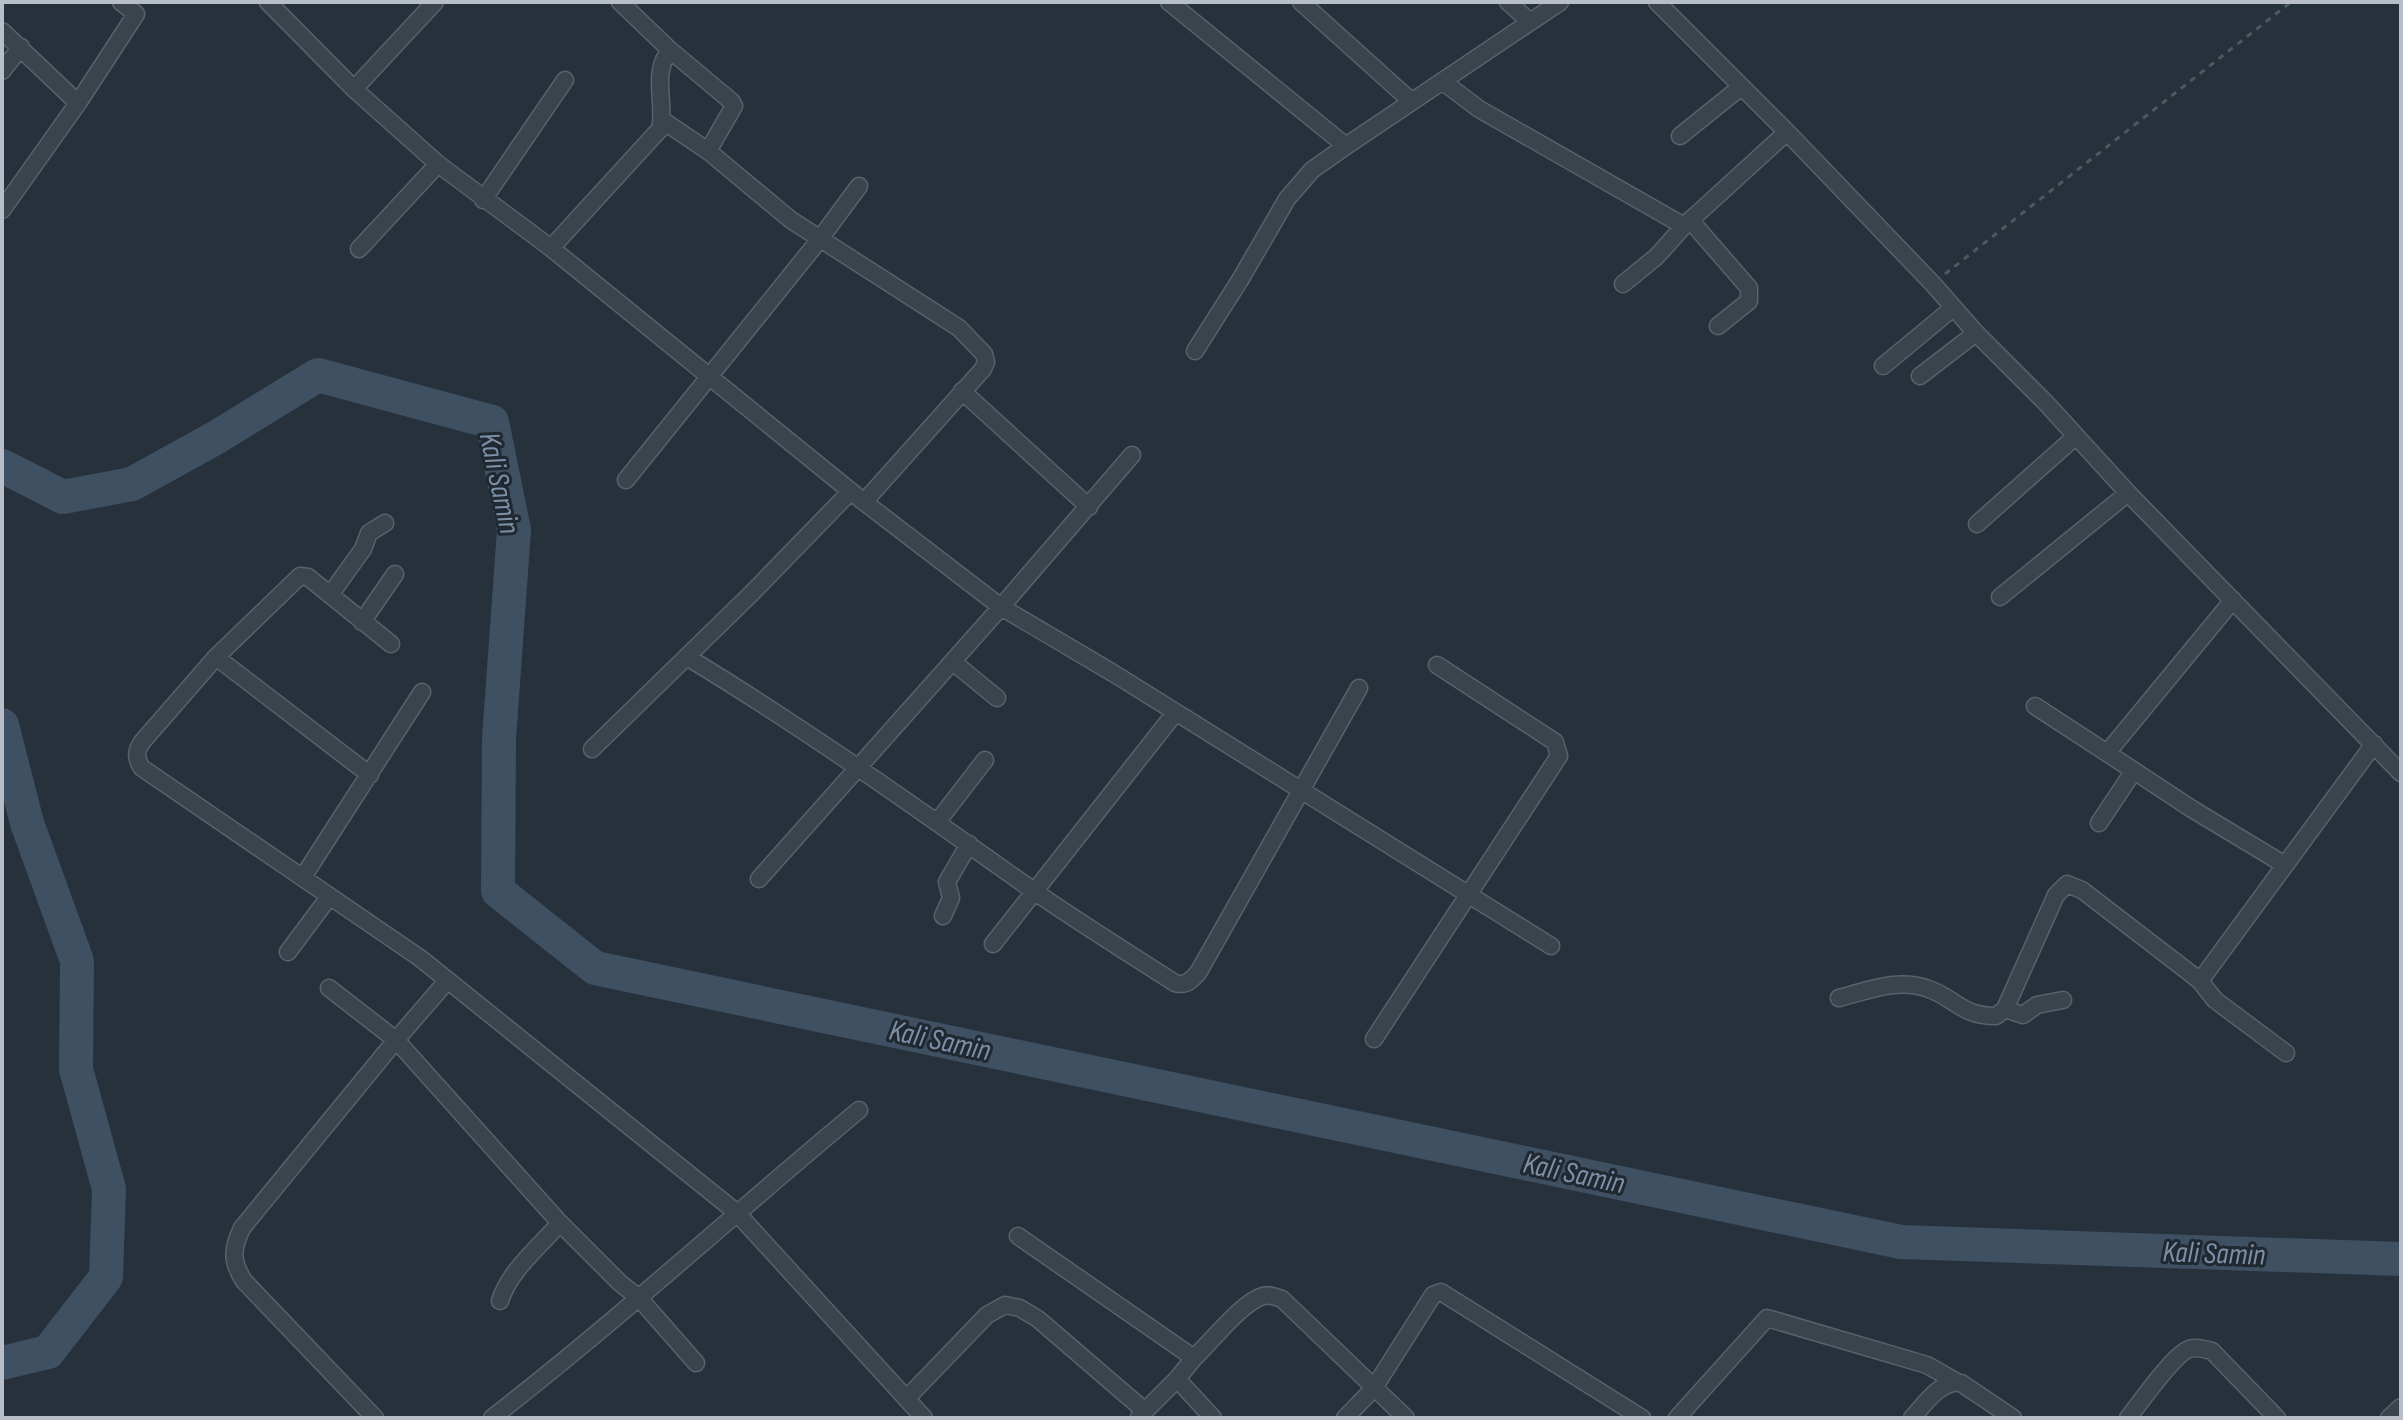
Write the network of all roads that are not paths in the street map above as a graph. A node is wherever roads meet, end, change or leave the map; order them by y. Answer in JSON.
{"nodes":[{"id":1,"x":121,"y":2,"type":"edge"},
{"id":2,"x":268,"y":2,"type":"edge"},
{"id":3,"x":435,"y":2,"type":"edge"},
{"id":4,"x":620,"y":2,"type":"edge"},
{"id":5,"x":1301,"y":2,"type":"edge"},
{"id":6,"x":1508,"y":2,"type":"edge"},
{"id":7,"x":1560,"y":2,"type":"edge"},
{"id":8,"x":1657,"y":2,"type":"edge"},
{"id":9,"x":1176,"y":4,"type":"edge"},
{"id":10,"x":140,"y":8,"type":"edge"},
{"id":11,"x":1529,"y":21,"type":"junction"},
{"id":12,"x":2,"y":31,"type":"edge"},
{"id":13,"x":21,"y":47,"type":"junction"},
{"id":14,"x":670,"y":50,"type":"junction"},
{"id":15,"x":2,"y":71,"type":"edge"},
{"id":16,"x":565,"y":80,"type":"dead end"},
{"id":17,"x":1442,"y":81,"type":"junction"},
{"id":18,"x":1741,"y":87,"type":"junction"},
{"id":19,"x":354,"y":89,"type":"junction"},
{"id":20,"x":1411,"y":101,"type":"junction"},
{"id":21,"x":78,"y":103,"type":"junction"},
{"id":22,"x":662,"y":120,"type":"junction"},
{"id":23,"x":1787,"y":132,"type":"junction"},
{"id":24,"x":1680,"y":136,"type":"dead end"},
{"id":25,"x":1346,"y":146,"type":"junction"},
{"id":26,"x":708,"y":151,"type":"junction"},
{"id":27,"x":438,"y":164,"type":"junction"},
{"id":28,"x":859,"y":186,"type":"dead end"},
{"id":29,"x":5,"y":198,"type":"edge"},
{"id":30,"x":483,"y":200,"type":"junction"},
{"id":31,"x":1687,"y":223,"type":"junction"},
{"id":32,"x":820,"y":239,"type":"junction"},
{"id":33,"x":551,"y":248,"type":"junction"},
{"id":34,"x":359,"y":249,"type":"dead end"},
{"id":35,"x":1623,"y":284,"type":"dead end"},
{"id":36,"x":1953,"y":308,"type":"junction"},
{"id":37,"x":1718,"y":326,"type":"dead end"},
{"id":38,"x":1976,"y":333,"type":"junction"},
{"id":39,"x":1195,"y":351,"type":"dead end"},
{"id":40,"x":1883,"y":366,"type":"dead end"},
{"id":41,"x":709,"y":376,"type":"junction"},
{"id":42,"x":1920,"y":376,"type":"dead end"},
{"id":43,"x":962,"y":391,"type":"junction"},
{"id":44,"x":2075,"y":437,"type":"junction"},
{"id":45,"x":1132,"y":455,"type":"dead end"},
{"id":46,"x":626,"y":480,"type":"dead end"},
{"id":47,"x":2128,"y":493,"type":"junction"},
{"id":48,"x":857,"y":497,"type":"junction"},
{"id":49,"x":1089,"y":507,"type":"junction"},
{"id":50,"x":385,"y":523,"type":"dead end"},
{"id":51,"x":1977,"y":524,"type":"dead end"},
{"id":52,"x":395,"y":574,"type":"dead end"},
{"id":53,"x":330,"y":595,"type":"junction"},
{"id":54,"x":2000,"y":597,"type":"dead end"},
{"id":55,"x":2233,"y":600,"type":"junction"},
{"id":56,"x":1001,"y":607,"type":"junction"},
{"id":57,"x":362,"y":622,"type":"junction"},
{"id":58,"x":391,"y":644,"type":"dead end"},
{"id":59,"x":216,"y":657,"type":"junction"},
{"id":60,"x":687,"y":657,"type":"junction"},
{"id":61,"x":953,"y":662,"type":"junction"},
{"id":62,"x":1437,"y":665,"type":"dead end"},
{"id":63,"x":1359,"y":688,"type":"dead end"},
{"id":64,"x":422,"y":692,"type":"dead end"},
{"id":65,"x":997,"y":698,"type":"dead end"},
{"id":66,"x":2035,"y":706,"type":"dead end"},
{"id":67,"x":1175,"y":713,"type":"junction"},
{"id":68,"x":2374,"y":744,"type":"junction"},
{"id":69,"x":592,"y":749,"type":"dead end"},
{"id":70,"x":2107,"y":753,"type":"junction"},
{"id":71,"x":985,"y":760,"type":"dead end"},
{"id":72,"x":860,"y":767,"type":"junction"},
{"id":73,"x":2133,"y":772,"type":"junction"},
{"id":74,"x":2401,"y":773,"type":"edge"},
{"id":75,"x":370,"y":775,"type":"junction"},
{"id":76,"x":1302,"y":791,"type":"junction"},
{"id":77,"x":938,"y":821,"type":"junction"},
{"id":78,"x":2099,"y":823,"type":"dead end"},
{"id":79,"x":969,"y":844,"type":"junction"},
{"id":80,"x":2285,"y":865,"type":"junction"},
{"id":81,"x":303,"y":877,"type":"junction"},
{"id":82,"x":759,"y":879,"type":"dead end"},
{"id":83,"x":1034,"y":891,"type":"junction"},
{"id":84,"x":1470,"y":894,"type":"junction"},
{"id":85,"x":329,"y":897,"type":"junction"},
{"id":86,"x":943,"y":916,"type":"dead end"},
{"id":87,"x":993,"y":944,"type":"dead end"},
{"id":88,"x":1551,"y":946,"type":"dead end"},
{"id":89,"x":288,"y":952,"type":"dead end"},
{"id":90,"x":447,"y":981,"type":"junction"},
{"id":91,"x":2200,"y":981,"type":"junction"},
{"id":92,"x":329,"y":988,"type":"dead end"},
{"id":93,"x":1839,"y":998,"type":"dead end"},
{"id":94,"x":2063,"y":1000,"type":"dead end"},
{"id":95,"x":2005,"y":1009,"type":"junction"},
{"id":96,"x":1374,"y":1039,"type":"dead end"},
{"id":97,"x":396,"y":1040,"type":"junction"},
{"id":98,"x":2286,"y":1053,"type":"dead end"},
{"id":99,"x":859,"y":1110,"type":"dead end"},
{"id":100,"x":736,"y":1212,"type":"junction"},
{"id":101,"x":560,"y":1223,"type":"junction"},
{"id":102,"x":1018,"y":1236,"type":"dead end"},
{"id":103,"x":639,"y":1298,"type":"junction"},
{"id":104,"x":500,"y":1301,"type":"dead end"},
{"id":105,"x":1194,"y":1358,"type":"junction"},
{"id":106,"x":696,"y":1363,"type":"dead end"},
{"id":107,"x":1177,"y":1379,"type":"junction"},
{"id":108,"x":1957,"y":1382,"type":"junction"},
{"id":109,"x":1374,"y":1388,"type":"junction"},
{"id":110,"x":907,"y":1398,"type":"junction"},
{"id":111,"x":2401,"y":1407,"type":"edge"},
{"id":112,"x":1142,"y":1414,"type":"edge"},
{"id":113,"x":497,"y":1416,"type":"edge"},
{"id":114,"x":375,"y":1418,"type":"edge"},
{"id":115,"x":924,"y":1418,"type":"edge"},
{"id":116,"x":1213,"y":1418,"type":"edge"},
{"id":117,"x":1345,"y":1418,"type":"edge"},
{"id":118,"x":1406,"y":1418,"type":"edge"},
{"id":119,"x":1642,"y":1418,"type":"edge"},
{"id":120,"x":1677,"y":1418,"type":"edge"},
{"id":121,"x":1912,"y":1418,"type":"edge"},
{"id":122,"x":2013,"y":1418,"type":"edge"},
{"id":123,"x":2128,"y":1418,"type":"edge"},
{"id":124,"x":2277,"y":1418,"type":"edge"},
{"id":125,"x":2389,"y":1418,"type":"edge"}],
"edges":[{"from":1,"to":10,"type":"street"},
{"from":2,"to":19,"type":"street"},
{"from":3,"to":19,"type":"street"},
{"from":4,"to":14,"type":"street"},
{"from":5,"to":20,"type":"street"},
{"from":6,"to":11,"type":"street"},
{"from":7,"to":11,"type":"street"},
{"from":8,"to":18,"type":"street"},
{"from":9,"to":25,"type":"street"},
{"from":10,"to":21,"type":"street"},
{"from":11,"to":17,"type":"street"},
{"from":12,"to":13,"type":"street"},
{"from":13,"to":15,"type":"street"},
{"from":13,"to":21,"type":"street"},
{"from":14,"to":22,"type":"street"},
{"from":14,"to":26,"type":"street"},
{"from":16,"to":30,"type":"street"},
{"from":17,"to":20,"type":"street"},
{"from":17,"to":31,"type":"street"},
{"from":18,"to":23,"type":"street"},
{"from":18,"to":24,"type":"street"},
{"from":19,"to":27,"type":"street"},
{"from":20,"to":25,"type":"street"},
{"from":21,"to":29,"type":"street"},
{"from":22,"to":26,"type":"street"},
{"from":22,"to":33,"type":"street"},
{"from":23,"to":31,"type":"street"},
{"from":23,"to":36,"type":"street"},
{"from":25,"to":39,"type":"street"},
{"from":26,"to":32,"type":"street"},
{"from":27,"to":30,"type":"street"},
{"from":27,"to":34,"type":"street"},
{"from":28,"to":32,"type":"street"},
{"from":30,"to":33,"type":"street"},
{"from":31,"to":35,"type":"street"},
{"from":31,"to":37,"type":"street"},
{"from":32,"to":41,"type":"street"},
{"from":32,"to":43,"type":"street"},
{"from":33,"to":41,"type":"street"},
{"from":36,"to":38,"type":"street"},
{"from":36,"to":40,"type":"street"},
{"from":38,"to":42,"type":"street"},
{"from":38,"to":44,"type":"street"},
{"from":41,"to":46,"type":"street"},
{"from":41,"to":48,"type":"street"},
{"from":43,"to":48,"type":"street"},
{"from":43,"to":49,"type":"street"},
{"from":44,"to":47,"type":"street"},
{"from":44,"to":51,"type":"street"},
{"from":45,"to":49,"type":"street"},
{"from":47,"to":54,"type":"street"},
{"from":47,"to":55,"type":"street"},
{"from":48,"to":56,"type":"street"},
{"from":48,"to":60,"type":"street"},
{"from":49,"to":56,"type":"street"},
{"from":50,"to":53,"type":"street"},
{"from":52,"to":57,"type":"street"},
{"from":53,"to":57,"type":"street"},
{"from":53,"to":59,"type":"street"},
{"from":55,"to":68,"type":"street"},
{"from":55,"to":70,"type":"street"},
{"from":56,"to":61,"type":"street"},
{"from":56,"to":67,"type":"street"},
{"from":57,"to":58,"type":"street"},
{"from":59,"to":75,"type":"street"},
{"from":59,"to":81,"type":"street"},
{"from":60,"to":69,"type":"street"},
{"from":60,"to":72,"type":"street"},
{"from":61,"to":65,"type":"street"},
{"from":61,"to":72,"type":"street"},
{"from":62,"to":84,"type":"street"},
{"from":63,"to":76,"type":"street"},
{"from":64,"to":75,"type":"street"},
{"from":66,"to":70,"type":"street"},
{"from":67,"to":76,"type":"street"},
{"from":67,"to":83,"type":"street"},
{"from":68,"to":74,"type":"street"},
{"from":68,"to":80,"type":"street"},
{"from":70,"to":73,"type":"street"},
{"from":71,"to":77,"type":"street"},
{"from":72,"to":77,"type":"street"},
{"from":72,"to":82,"type":"street"},
{"from":73,"to":78,"type":"street"},
{"from":73,"to":80,"type":"street"},
{"from":75,"to":81,"type":"street"},
{"from":76,"to":83,"type":"street"},
{"from":76,"to":84,"type":"street"},
{"from":77,"to":79,"type":"street"},
{"from":79,"to":83,"type":"street"},
{"from":79,"to":86,"type":"street"},
{"from":80,"to":91,"type":"street"},
{"from":81,"to":85,"type":"street"},
{"from":83,"to":87,"type":"street"},
{"from":84,"to":88,"type":"street"},
{"from":84,"to":96,"type":"street"},
{"from":85,"to":89,"type":"street"},
{"from":85,"to":90,"type":"street"},
{"from":90,"to":97,"type":"street"},
{"from":90,"to":100,"type":"street"},
{"from":91,"to":95,"type":"street"},
{"from":91,"to":98,"type":"street"},
{"from":92,"to":97,"type":"street"},
{"from":93,"to":95,"type":"street"},
{"from":94,"to":95,"type":"street"},
{"from":97,"to":101,"type":"street"},
{"from":97,"to":114,"type":"street"},
{"from":99,"to":100,"type":"street"},
{"from":100,"to":103,"type":"street"},
{"from":100,"to":110,"type":"street"},
{"from":101,"to":103,"type":"street"},
{"from":101,"to":104,"type":"street"},
{"from":102,"to":105,"type":"street"},
{"from":103,"to":106,"type":"street"},
{"from":103,"to":113,"type":"street"},
{"from":105,"to":107,"type":"street"},
{"from":105,"to":109,"type":"street"},
{"from":107,"to":112,"type":"street"},
{"from":107,"to":116,"type":"street"},
{"from":108,"to":120,"type":"street"},
{"from":108,"to":121,"type":"street"},
{"from":108,"to":122,"type":"street"},
{"from":109,"to":117,"type":"street"},
{"from":109,"to":118,"type":"street"},
{"from":109,"to":119,"type":"street"},
{"from":110,"to":112,"type":"street"},
{"from":110,"to":115,"type":"street"},
{"from":111,"to":125,"type":"street"},
{"from":123,"to":124,"type":"street"}]}
